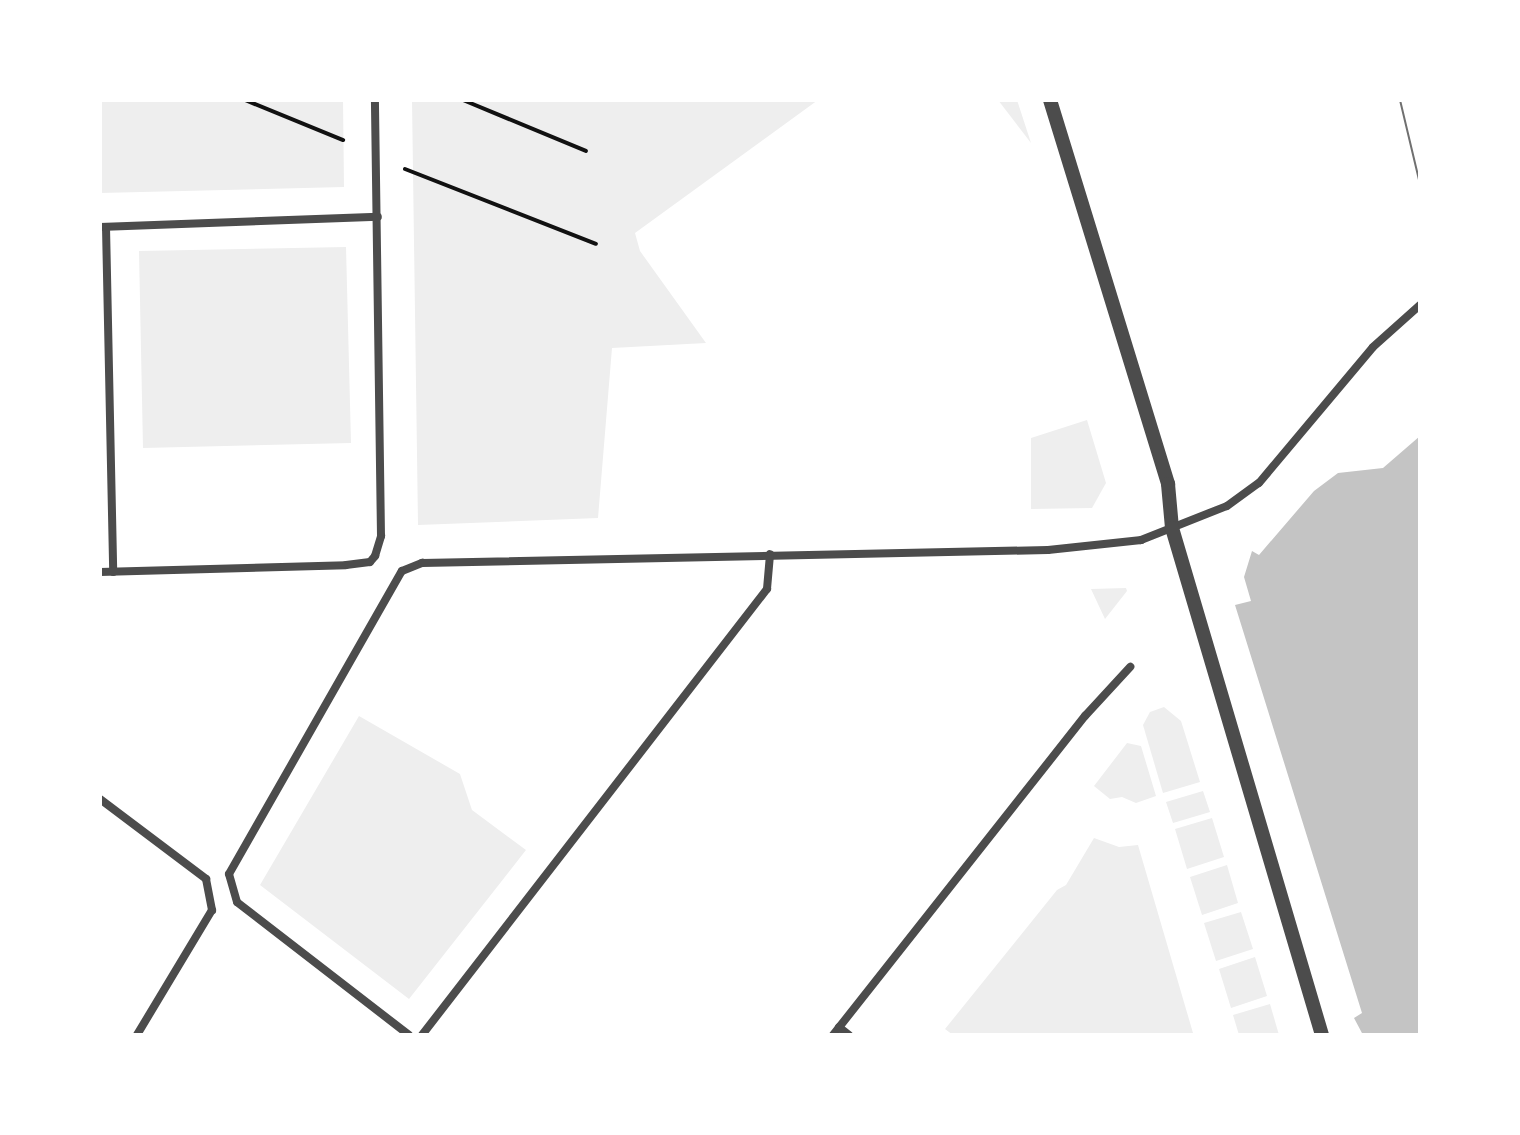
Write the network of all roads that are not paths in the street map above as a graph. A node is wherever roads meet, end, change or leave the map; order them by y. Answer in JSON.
{"nodes":[{"id":1,"x":375,"y":100,"type":"edge"},
{"id":2,"x":1050,"y":100,"type":"edge"},
{"id":3,"x":378,"y":217,"type":"junction"},
{"id":4,"x":103,"y":227,"type":"edge"},
{"id":5,"x":1416,"y":308,"type":"edge"},
{"id":6,"x":1172,"y":528,"type":"junction"},
{"id":7,"x":770,"y":554,"type":"junction"},
{"id":8,"x":100,"y":572,"type":"edge"},
{"id":9,"x":113,"y":572,"type":"junction"},
{"id":10,"x":1130,"y":667,"type":"dead end"},
{"id":11,"x":100,"y":799,"type":"edge"},
{"id":12,"x":839,"y":1027,"type":"junction"},
{"id":13,"x":137,"y":1035,"type":"edge"},
{"id":14,"x":409,"y":1035,"type":"edge"},
{"id":15,"x":422,"y":1035,"type":"edge"},
{"id":16,"x":833,"y":1035,"type":"edge"},
{"id":17,"x":849,"y":1035,"type":"edge"},
{"id":18,"x":1322,"y":1035,"type":"edge"}],
"edges":[{"from":1,"to":3,"type":"street"},
{"from":2,"to":6,"type":"street"},
{"from":3,"to":4,"type":"street"},
{"from":3,"to":9,"type":"street"},
{"from":4,"to":9,"type":"street"},
{"from":5,"to":6,"type":"street"},
{"from":6,"to":7,"type":"street"},
{"from":6,"to":18,"type":"street"},
{"from":7,"to":14,"type":"street"},
{"from":7,"to":15,"type":"street"},
{"from":8,"to":9,"type":"street"},
{"from":10,"to":12,"type":"street"},
{"from":11,"to":13,"type":"street"},
{"from":12,"to":16,"type":"street"},
{"from":12,"to":17,"type":"street"}]}
